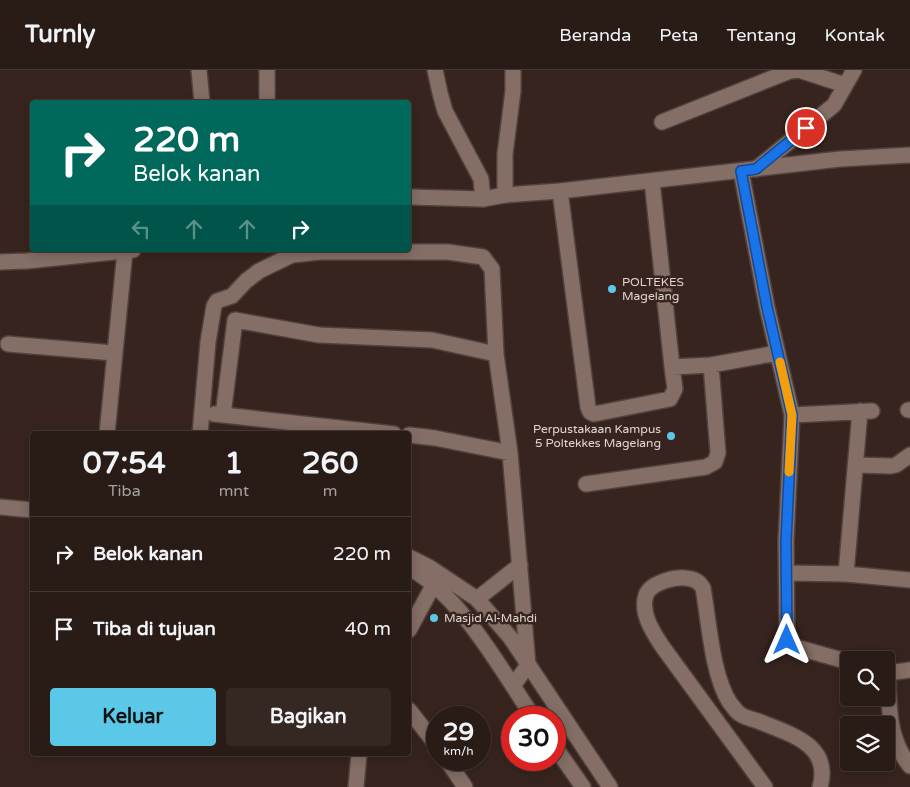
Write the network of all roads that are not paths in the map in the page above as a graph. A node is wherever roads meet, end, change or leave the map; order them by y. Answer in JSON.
{"nodes":[{"id":1,"x":198,"y":70,"type":"edge"},
{"id":2,"x":267,"y":70,"type":"edge"},
{"id":3,"x":435,"y":70,"type":"edge"},
{"id":4,"x":513,"y":70,"type":"edge"},
{"id":5,"x":854,"y":70,"type":"edge"},
{"id":6,"x":845,"y":86,"type":"junction"},
{"id":7,"x":202,"y":100,"type":"edge"},
{"id":8,"x":267,"y":100,"type":"edge"},
{"id":9,"x":662,"y":122,"type":"dead end"},
{"id":10,"x":910,"y":155,"type":"edge"},
{"id":11,"x":756,"y":169,"type":"junction"},
{"id":12,"x":741,"y":171,"type":"junction"},
{"id":13,"x":652,"y":181,"type":"junction"},
{"id":14,"x":560,"y":191,"type":"junction"},
{"id":15,"x":505,"y":195,"type":"junction"},
{"id":16,"x":411,"y":197,"type":"edge"},
{"id":17,"x":484,"y":199,"type":"junction"},
{"id":18,"x":119,"y":252,"type":"edge"},
{"id":19,"x":129,"y":252,"type":"edge"},
{"id":20,"x":0,"y":262,"type":"edge"},
{"id":21,"x":232,"y":296,"type":"junction"},
{"id":22,"x":235,"y":320,"type":"junction"},
{"id":23,"x":8,"y":344,"type":"dead end"},
{"id":24,"x":114,"y":353,"type":"junction"},
{"id":25,"x":777,"y":353,"type":"junction"},
{"id":26,"x":496,"y":354,"type":"junction"},
{"id":27,"x":712,"y":365,"type":"junction"},
{"id":28,"x":672,"y":367,"type":"junction"},
{"id":29,"x":203,"y":413,"type":"junction"},
{"id":30,"x":223,"y":415,"type":"junction"},
{"id":31,"x":792,"y":415,"type":"junction"},
{"id":32,"x":107,"y":431,"type":"edge"},
{"id":33,"x":200,"y":431,"type":"edge"},
{"id":34,"x":367,"y":431,"type":"edge"},
{"id":35,"x":411,"y":435,"type":"edge"},
{"id":36,"x":510,"y":453,"type":"junction"},
{"id":37,"x":910,"y":456,"type":"edge"},
{"id":38,"x":856,"y":465,"type":"junction"},
{"id":39,"x":586,"y":484,"type":"dead end"},
{"id":40,"x":0,"y":507,"type":"edge"},
{"id":41,"x":30,"y":510,"type":"edge"},
{"id":42,"x":411,"y":558,"type":"edge"},
{"id":43,"x":520,"y":565,"type":"junction"},
{"id":44,"x":411,"y":569,"type":"edge"},
{"id":45,"x":787,"y":573,"type":"junction"},
{"id":46,"x":846,"y":574,"type":"junction"},
{"id":47,"x":910,"y":580,"type":"edge"},
{"id":48,"x":434,"y":584,"type":"junction"},
{"id":49,"x":477,"y":599,"type":"junction"},
{"id":50,"x":411,"y":626,"type":"edge"},
{"id":51,"x":840,"y":659,"type":"edge"},
{"id":52,"x":528,"y":665,"type":"junction"},
{"id":53,"x":910,"y":670,"type":"edge"},
{"id":54,"x":895,"y":672,"type":"edge"},
{"id":55,"x":512,"y":686,"type":"junction"},
{"id":56,"x":526,"y":706,"type":"edge"},
{"id":57,"x":889,"y":706,"type":"edge"},
{"id":58,"x":411,"y":713,"type":"edge"},
{"id":59,"x":426,"y":732,"type":"edge"},
{"id":60,"x":359,"y":756,"type":"edge"},
{"id":61,"x":566,"y":763,"type":"edge"},
{"id":62,"x":910,"y":766,"type":"edge"},
{"id":63,"x":451,"y":771,"type":"edge"},
{"id":64,"x":455,"y":771,"type":"edge"},
{"id":65,"x":356,"y":787,"type":"edge"},
{"id":66,"x":451,"y":787,"type":"edge"},
{"id":67,"x":465,"y":787,"type":"edge"},
{"id":68,"x":583,"y":787,"type":"edge"},
{"id":69,"x":610,"y":787,"type":"edge"},
{"id":70,"x":765,"y":787,"type":"edge"},
{"id":71,"x":820,"y":787,"type":"edge"}],
"edges":[{"from":1,"to":7,"type":"street"},
{"from":2,"to":8,"type":"street"},
{"from":3,"to":17,"type":"street"},
{"from":4,"to":15,"type":"street"},
{"from":5,"to":6,"type":"street"},
{"from":6,"to":9,"type":"street"},
{"from":6,"to":11,"type":"street"},
{"from":10,"to":11,"type":"street"},
{"from":11,"to":12,"type":"street"},
{"from":12,"to":13,"type":"street"},
{"from":12,"to":25,"type":"street"},
{"from":13,"to":14,"type":"street"},
{"from":13,"to":28,"type":"street"},
{"from":14,"to":15,"type":"street"},
{"from":14,"to":28,"type":"street"},
{"from":15,"to":17,"type":"street"},
{"from":16,"to":17,"type":"street"},
{"from":18,"to":20,"type":"street"},
{"from":19,"to":24,"type":"street"},
{"from":21,"to":22,"type":"street"},
{"from":21,"to":26,"type":"street"},
{"from":21,"to":29,"type":"street"},
{"from":22,"to":26,"type":"street"},
{"from":22,"to":30,"type":"street"},
{"from":23,"to":24,"type":"street"},
{"from":24,"to":32,"type":"street"},
{"from":25,"to":27,"type":"street"},
{"from":25,"to":31,"type":"street"},
{"from":26,"to":36,"type":"street"},
{"from":27,"to":28,"type":"street"},
{"from":27,"to":39,"type":"street"},
{"from":29,"to":30,"type":"street"},
{"from":29,"to":33,"type":"street"},
{"from":30,"to":34,"type":"street"},
{"from":31,"to":38,"type":"street"},
{"from":31,"to":45,"type":"street"},
{"from":35,"to":36,"type":"street"},
{"from":36,"to":43,"type":"street"},
{"from":37,"to":38,"type":"street"},
{"from":38,"to":46,"type":"street"},
{"from":40,"to":41,"type":"street"},
{"from":42,"to":49,"type":"street"},
{"from":43,"to":49,"type":"street"},
{"from":43,"to":52,"type":"street"},
{"from":44,"to":48,"type":"street"},
{"from":45,"to":46,"type":"street"},
{"from":45,"to":51,"type":"street"},
{"from":46,"to":47,"type":"street"},
{"from":48,"to":50,"type":"street"},
{"from":48,"to":55,"type":"street"},
{"from":49,"to":52,"type":"street"},
{"from":52,"to":55,"type":"street"},
{"from":52,"to":69,"type":"street"},
{"from":53,"to":54,"type":"street"},
{"from":55,"to":56,"type":"street"},
{"from":57,"to":62,"type":"street"},
{"from":58,"to":59,"type":"street"},
{"from":60,"to":65,"type":"street"},
{"from":61,"to":68,"type":"street"},
{"from":63,"to":66,"type":"street"},
{"from":64,"to":67,"type":"street"},
{"from":70,"to":71,"type":"street"}]}
